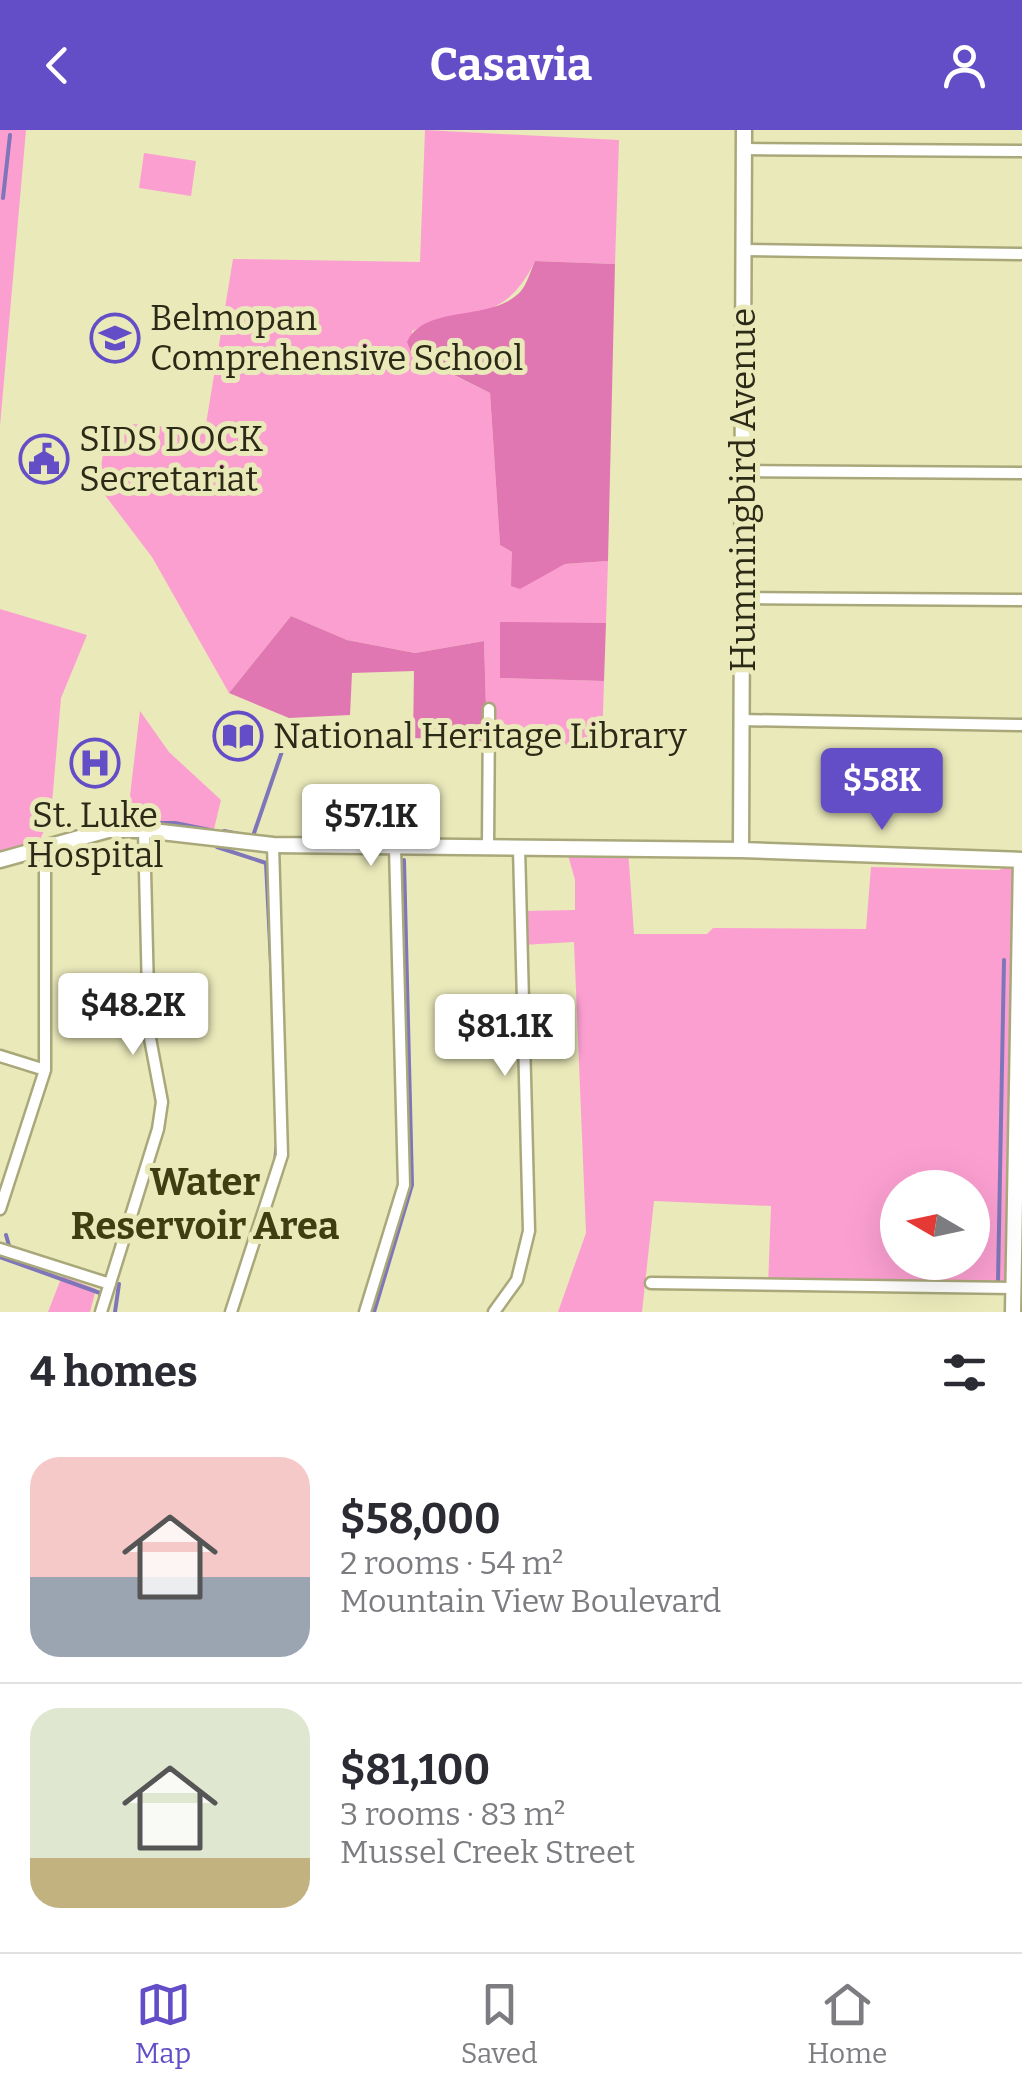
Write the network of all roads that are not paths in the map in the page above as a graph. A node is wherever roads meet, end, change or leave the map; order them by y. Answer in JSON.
{"nodes":[{"id":1,"x":744,"y":130,"type":"edge"},
{"id":2,"x":744,"y":149,"type":"junction"},
{"id":3,"x":1022,"y":151,"type":"edge"},
{"id":4,"x":744,"y":250,"type":"junction"},
{"id":5,"x":1022,"y":254,"type":"edge"},
{"id":6,"x":743,"y":471,"type":"junction"},
{"id":7,"x":1022,"y":474,"type":"edge"},
{"id":8,"x":742,"y":598,"type":"junction"},
{"id":9,"x":1022,"y":600,"type":"edge"},
{"id":10,"x":489,"y":710,"type":"dead end"},
{"id":11,"x":742,"y":720,"type":"junction"},
{"id":12,"x":1022,"y":725,"type":"edge"},
{"id":13,"x":144,"y":830,"type":"junction"},
{"id":14,"x":274,"y":846,"type":"junction"},
{"id":15,"x":44,"y":847,"type":"junction"},
{"id":16,"x":488,"y":847,"type":"junction"},
{"id":17,"x":395,"y":848,"type":"junction"},
{"id":18,"x":520,"y":848,"type":"junction"},
{"id":19,"x":741,"y":850,"type":"junction"},
{"id":20,"x":0,"y":860,"type":"edge"},
{"id":21,"x":1022,"y":860,"type":"edge"},
{"id":22,"x":1019,"y":990,"type":"edge"},
{"id":23,"x":0,"y":1056,"type":"edge"},
{"id":24,"x":45,"y":1070,"type":"junction"},
{"id":25,"x":1019,"y":1105,"type":"edge"},
{"id":26,"x":0,"y":1209,"type":"edge"},
{"id":27,"x":1018,"y":1218,"type":"edge"},
{"id":28,"x":0,"y":1249,"type":"edge"},
{"id":29,"x":651,"y":1283,"type":"dead end"},
{"id":30,"x":110,"y":1284,"type":"junction"},
{"id":31,"x":1013,"y":1288,"type":"junction"},
{"id":32,"x":102,"y":1312,"type":"edge"},
{"id":33,"x":231,"y":1312,"type":"edge"},
{"id":34,"x":365,"y":1312,"type":"edge"},
{"id":35,"x":494,"y":1312,"type":"edge"},
{"id":36,"x":1013,"y":1312,"type":"edge"}],
"edges":[{"from":1,"to":2,"type":"street","name":"Hummingbird Avenue"},
{"from":2,"to":3,"type":"street"},
{"from":2,"to":4,"type":"street","name":"Hummingbird Avenue"},
{"from":4,"to":5,"type":"street"},
{"from":4,"to":6,"type":"street","name":"Hummingbird Avenue"},
{"from":6,"to":7,"type":"street"},
{"from":6,"to":8,"type":"street","name":"Hummingbird Avenue"},
{"from":8,"to":9,"type":"street"},
{"from":8,"to":11,"type":"street","name":"Hummingbird Avenue"},
{"from":10,"to":16,"type":"street"},
{"from":11,"to":12,"type":"street"},
{"from":11,"to":19,"type":"street","name":"Hummingbird Avenue"},
{"from":13,"to":14,"type":"street"},
{"from":13,"to":15,"type":"street"},
{"from":13,"to":30,"type":"street"},
{"from":14,"to":17,"type":"street"},
{"from":14,"to":33,"type":"street"},
{"from":15,"to":20,"type":"street"},
{"from":15,"to":24,"type":"street"},
{"from":16,"to":17,"type":"street"},
{"from":16,"to":18,"type":"street"},
{"from":17,"to":34,"type":"street"},
{"from":18,"to":19,"type":"street"},
{"from":18,"to":35,"type":"street"},
{"from":19,"to":21,"type":"street"},
{"from":21,"to":22,"type":"street"},
{"from":22,"to":25,"type":"street"},
{"from":23,"to":24,"type":"street"},
{"from":24,"to":26,"type":"street"},
{"from":25,"to":27,"type":"street"},
{"from":27,"to":31,"type":"street"},
{"from":28,"to":30,"type":"street"},
{"from":29,"to":31,"type":"street"},
{"from":30,"to":32,"type":"street"},
{"from":31,"to":36,"type":"street"}]}
